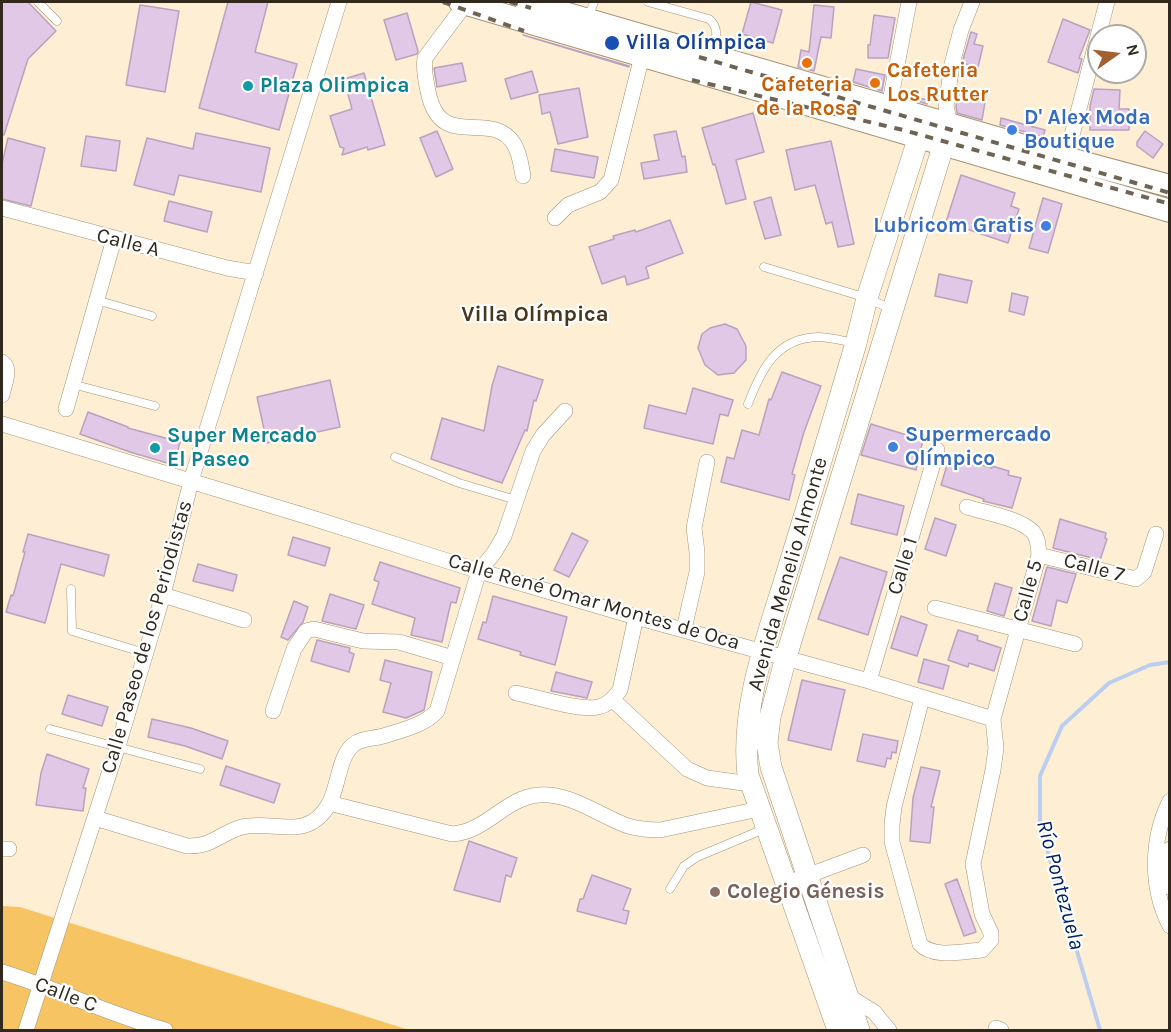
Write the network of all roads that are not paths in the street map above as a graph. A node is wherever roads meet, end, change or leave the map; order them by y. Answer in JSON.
{"nodes":[{"id":1,"x":38,"y":2,"type":"edge"},
{"id":2,"x":339,"y":2,"type":"edge"},
{"id":3,"x":463,"y":2,"type":"edge"},
{"id":4,"x":530,"y":2,"type":"edge"},
{"id":5,"x":648,"y":2,"type":"edge"},
{"id":6,"x":909,"y":2,"type":"edge"},
{"id":7,"x":972,"y":2,"type":"edge"},
{"id":8,"x":1107,"y":2,"type":"edge"},
{"id":9,"x":591,"y":10,"type":"edge"},
{"id":10,"x":57,"y":21,"type":"dead end"},
{"id":11,"x":711,"y":55,"type":"junction"},
{"id":12,"x":642,"y":56,"type":"junction"},
{"id":13,"x":889,"y":107,"type":"junction"},
{"id":14,"x":948,"y":115,"type":"junction"},
{"id":15,"x":921,"y":128,"type":"junction"},
{"id":16,"x":943,"y":146,"type":"junction"},
{"id":17,"x":1066,"y":158,"type":"junction"},
{"id":18,"x":523,"y":176,"type":"dead end"},
{"id":19,"x":1159,"y":183,"type":"edge"},
{"id":20,"x":2,"y":208,"type":"edge"},
{"id":21,"x":1170,"y":211,"type":"edge"},
{"id":22,"x":555,"y":218,"type":"dead end"},
{"id":23,"x":114,"y":239,"type":"junction"},
{"id":24,"x":764,"y":267,"type":"dead end"},
{"id":25,"x":256,"y":273,"type":"junction"},
{"id":26,"x":867,"y":298,"type":"junction"},
{"id":27,"x":96,"y":300,"type":"junction"},
{"id":28,"x":892,"y":309,"type":"junction"},
{"id":29,"x":152,"y":316,"type":"dead end"},
{"id":30,"x":856,"y":343,"type":"junction"},
{"id":31,"x":2,"y":362,"type":"edge"},
{"id":32,"x":72,"y":384,"type":"junction"},
{"id":33,"x":2,"y":395,"type":"edge"},
{"id":34,"x":748,"y":404,"type":"dead end"},
{"id":35,"x":155,"y":406,"type":"dead end"},
{"id":36,"x":66,"y":409,"type":"dead end"},
{"id":37,"x":566,"y":411,"type":"dead end"},
{"id":38,"x":2,"y":424,"type":"edge"},
{"id":39,"x":938,"y":450,"type":"dead end"},
{"id":40,"x":395,"y":457,"type":"dead end"},
{"id":41,"x":707,"y":462,"type":"dead end"},
{"id":42,"x":191,"y":481,"type":"junction"},
{"id":43,"x":516,"y":500,"type":"junction"},
{"id":44,"x":967,"y":507,"type":"dead end"},
{"id":45,"x":1156,"y":534,"type":"dead end"},
{"id":46,"x":1039,"y":555,"type":"junction"},
{"id":47,"x":479,"y":571,"type":"junction"},
{"id":48,"x":71,"y":589,"type":"dead end"},
{"id":49,"x":163,"y":595,"type":"junction"},
{"id":50,"x":935,"y":608,"type":"dead end"},
{"id":51,"x":636,"y":617,"type":"junction"},
{"id":52,"x":244,"y":620,"type":"dead end"},
{"id":53,"x":684,"y":629,"type":"junction"},
{"id":54,"x":1018,"y":630,"type":"junction"},
{"id":55,"x":1075,"y":644,"type":"dead end"},
{"id":56,"x":764,"y":651,"type":"junction"},
{"id":57,"x":145,"y":653,"type":"junction"},
{"id":58,"x":786,"y":657,"type":"junction"},
{"id":59,"x":453,"y":658,"type":"junction"},
{"id":60,"x":869,"y":681,"type":"junction"},
{"id":61,"x":516,"y":693,"type":"dead end"},
{"id":62,"x":922,"y":698,"type":"junction"},
{"id":63,"x":613,"y":700,"type":"junction"},
{"id":64,"x":273,"y":711,"type":"dead end"},
{"id":65,"x":993,"y":719,"type":"junction"},
{"id":66,"x":51,"y":729,"type":"dead end"},
{"id":67,"x":118,"y":746,"type":"junction"},
{"id":68,"x":200,"y":769,"type":"dead end"},
{"id":69,"x":751,"y":784,"type":"junction"},
{"id":70,"x":1170,"y":801,"type":"edge"},
{"id":71,"x":329,"y":803,"type":"junction"},
{"id":72,"x":95,"y":818,"type":"junction"},
{"id":73,"x":762,"y":819,"type":"junction"},
{"id":74,"x":1170,"y":849,"type":"edge"},
{"id":75,"x":863,"y":855,"type":"dead end"},
{"id":76,"x":807,"y":876,"type":"junction"},
{"id":77,"x":785,"y":884,"type":"junction"},
{"id":78,"x":1170,"y":887,"type":"edge"},
{"id":79,"x":670,"y":889,"type":"dead end"},
{"id":80,"x":1170,"y":926,"type":"edge"},
{"id":81,"x":2,"y":972,"type":"edge"},
{"id":82,"x":42,"y":984,"type":"junction"},
{"id":83,"x":822,"y":987,"type":"junction"},
{"id":84,"x":846,"y":995,"type":"junction"},
{"id":85,"x":127,"y":1025,"type":"edge"},
{"id":86,"x":26,"y":1030,"type":"edge"},
{"id":87,"x":165,"y":1030,"type":"edge"},
{"id":88,"x":838,"y":1030,"type":"edge"},
{"id":89,"x":859,"y":1030,"type":"edge"},
{"id":90,"x":889,"y":1030,"type":"edge"}],
"edges":[{"from":1,"to":10,"type":"lane"},
{"from":2,"to":25,"type":"street","name":"Calle Paseo de los Periodistas"},
{"from":3,"to":12,"type":"main road"},
{"from":3,"to":18,"type":"street"},
{"from":4,"to":9,"type":"main road"},
{"from":5,"to":11,"type":"lane"},
{"from":6,"to":13,"type":"street"},
{"from":7,"to":14,"type":"street"},
{"from":8,"to":17,"type":"street"},
{"from":9,"to":11,"type":"main road"},
{"from":11,"to":13,"type":"main road"},
{"from":12,"to":15,"type":"main road"},
{"from":12,"to":22,"type":"street"},
{"from":13,"to":15,"type":"main road"},
{"from":14,"to":15,"type":"main road"},
{"from":14,"to":16,"type":"street","name":"Avenida Menelio Almonte"},
{"from":14,"to":17,"type":"main road"},
{"from":15,"to":16,"type":"main road"},
{"from":15,"to":26,"type":"street","name":"Avenida Menelio Almonte"},
{"from":16,"to":21,"type":"main road"},
{"from":16,"to":28,"type":"street","name":"Avenida Menelio Almonte"},
{"from":17,"to":19,"type":"main road"},
{"from":20,"to":23,"type":"street","name":"Calle A"},
{"from":23,"to":25,"type":"street","name":"Calle A"},
{"from":23,"to":27,"type":"street"},
{"from":24,"to":26,"type":"lane"},
{"from":25,"to":42,"type":"street","name":"Calle Paseo de los Periodistas"},
{"from":26,"to":28,"type":"lane"},
{"from":26,"to":30,"type":"street","name":"Avenida Menelio Almonte"},
{"from":27,"to":29,"type":"lane"},
{"from":27,"to":32,"type":"street"},
{"from":28,"to":58,"type":"street","name":"Avenida Menelio Almonte"},
{"from":30,"to":34,"type":"lane"},
{"from":30,"to":56,"type":"street","name":"Avenida Menelio Almonte"},
{"from":31,"to":33,"type":"street"},
{"from":32,"to":35,"type":"lane"},
{"from":32,"to":36,"type":"street"},
{"from":37,"to":43,"type":"street"},
{"from":38,"to":42,"type":"street","name":"Calle René Omar Montes de Oca"},
{"from":39,"to":60,"type":"street","name":"Calle 1"},
{"from":40,"to":43,"type":"lane"},
{"from":41,"to":53,"type":"street"},
{"from":42,"to":47,"type":"street","name":"Calle René Omar Montes de Oca"},
{"from":42,"to":49,"type":"street","name":"Calle Paseo de los Periodistas"},
{"from":43,"to":47,"type":"street"},
{"from":44,"to":46,"type":"street","name":"Calle 5"},
{"from":45,"to":46,"type":"street","name":"Calle 7"},
{"from":46,"to":54,"type":"street","name":"Calle 5"},
{"from":47,"to":51,"type":"street","name":"Calle René Omar Montes de Oca"},
{"from":47,"to":59,"type":"street"},
{"from":48,"to":57,"type":"lane"},
{"from":49,"to":52,"type":"street"},
{"from":49,"to":57,"type":"street","name":"Calle Paseo de los Periodistas"},
{"from":50,"to":54,"type":"street"},
{"from":51,"to":53,"type":"street","name":"Calle René Omar Montes de Oca"},
{"from":51,"to":63,"type":"street"},
{"from":53,"to":56,"type":"street","name":"Calle René Omar Montes de Oca"},
{"from":54,"to":55,"type":"street"},
{"from":54,"to":65,"type":"street","name":"Calle 5"},
{"from":56,"to":58,"type":"street","name":"Calle René Omar Montes de Oca"},
{"from":56,"to":69,"type":"street","name":"Avenida Menelio Almonte"},
{"from":57,"to":67,"type":"street","name":"Calle Paseo de los Periodistas"},
{"from":58,"to":60,"type":"street","name":"Calle René Omar Montes de Oca"},
{"from":58,"to":76,"type":"street","name":"Avenida Menelio Almonte"},
{"from":59,"to":64,"type":"street"},
{"from":59,"to":71,"type":"street"},
{"from":60,"to":62,"type":"street","name":"Calle René Omar Montes de Oca"},
{"from":61,"to":63,"type":"street"},
{"from":62,"to":65,"type":"street","name":"Calle René Omar Montes de Oca"},
{"from":62,"to":65,"type":"street"},
{"from":63,"to":69,"type":"street"},
{"from":66,"to":67,"type":"lane"},
{"from":67,"to":68,"type":"lane"},
{"from":67,"to":72,"type":"street","name":"Calle Paseo de los Periodistas"},
{"from":69,"to":73,"type":"street","name":"Avenida Menelio Almonte"},
{"from":70,"to":80,"type":"street"},
{"from":71,"to":72,"type":"street"},
{"from":71,"to":73,"type":"street"},
{"from":72,"to":82,"type":"street","name":"Calle Paseo de los Periodistas"},
{"from":73,"to":77,"type":"street","name":"Avenida Menelio Almonte"},
{"from":73,"to":79,"type":"lane"},
{"from":74,"to":78,"type":"street"},
{"from":75,"to":76,"type":"street"},
{"from":76,"to":77,"type":"street"},
{"from":76,"to":84,"type":"street","name":"Avenida Menelio Almonte"},
{"from":77,"to":83,"type":"street","name":"Avenida Menelio Almonte"},
{"from":81,"to":82,"type":"street","name":"Calle C"},
{"from":82,"to":85,"type":"street","name":"Calle C"},
{"from":82,"to":86,"type":"street","name":"Calle Paseo de los Periodistas"},
{"from":83,"to":84,"type":"street"},
{"from":83,"to":88,"type":"street","name":"Avenida Menelio Almonte"},
{"from":84,"to":89,"type":"street","name":"Avenida Menelio Almonte"},
{"from":84,"to":90,"type":"street"},
{"from":85,"to":87,"type":"street","name":"Calle C"}]}
